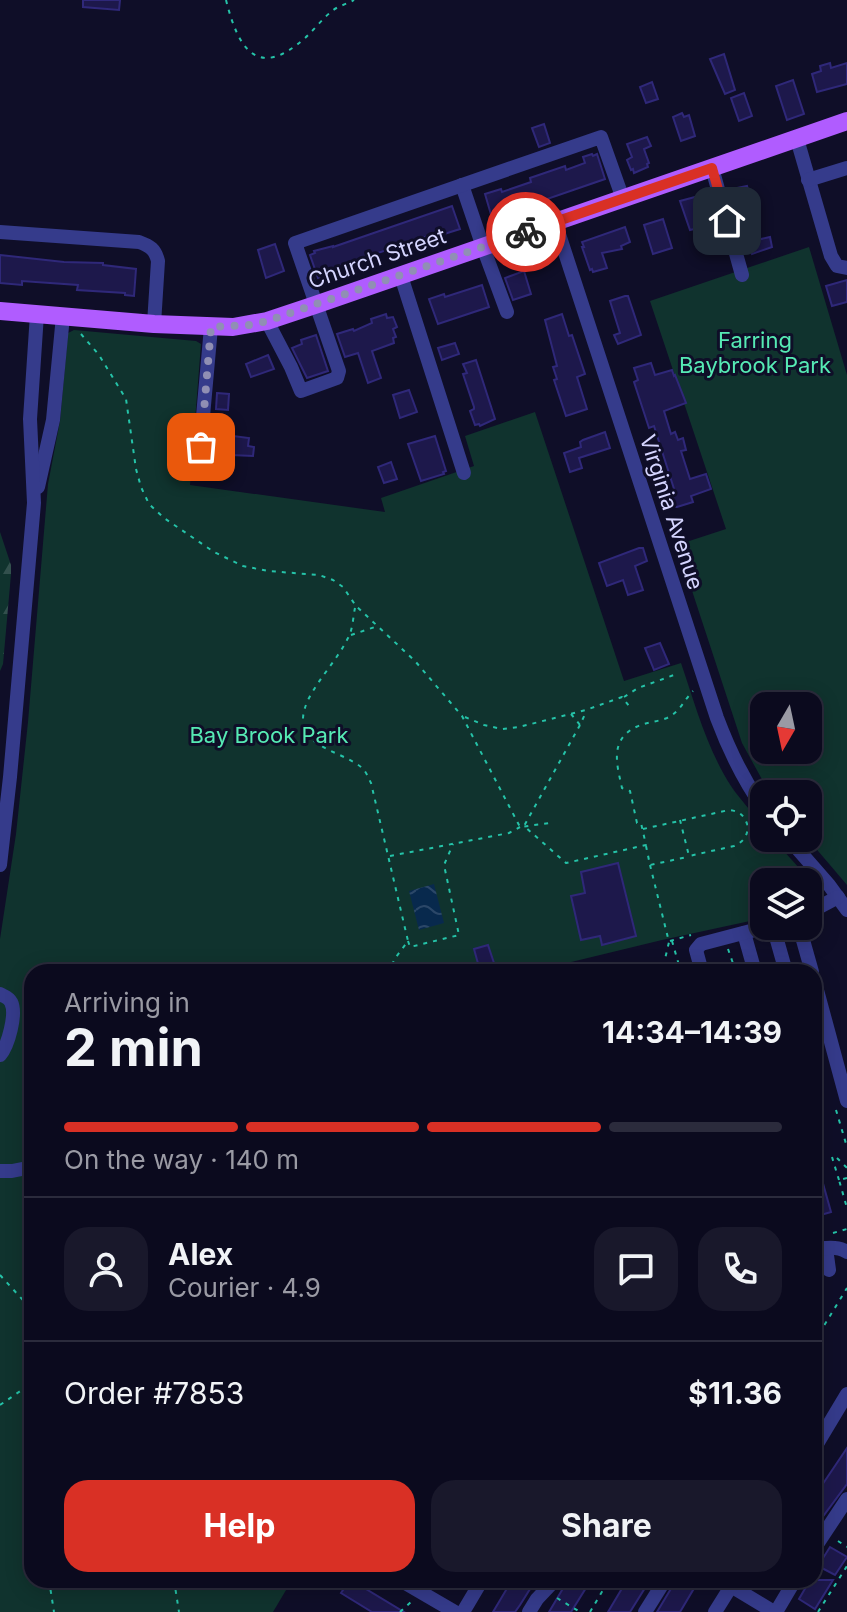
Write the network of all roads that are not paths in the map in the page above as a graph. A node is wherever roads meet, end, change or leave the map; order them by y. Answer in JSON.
{"nodes":[{"id":1,"x":847,"y":121,"type":"edge"},
{"id":2,"x":797,"y":139,"type":"junction"},
{"id":3,"x":712,"y":168,"type":"junction"},
{"id":4,"x":847,"y":168,"type":"edge"},
{"id":5,"x":808,"y":180,"type":"junction"},
{"id":6,"x":462,"y":185,"type":"junction"},
{"id":7,"x":623,"y":199,"type":"junction"},
{"id":8,"x":555,"y":222,"type":"junction"},
{"id":9,"x":0,"y":232,"type":"edge"},
{"id":10,"x":483,"y":247,"type":"junction"},
{"id":11,"x":847,"y":268,"type":"edge"},
{"id":12,"x":742,"y":275,"type":"dead end"},
{"id":13,"x":401,"y":276,"type":"junction"},
{"id":14,"x":315,"y":305,"type":"junction"},
{"id":15,"x":0,"y":311,"type":"edge"},
{"id":16,"x":507,"y":312,"type":"dead end"},
{"id":17,"x":37,"y":314,"type":"junction"},
{"id":18,"x":63,"y":316,"type":"junction"},
{"id":19,"x":267,"y":321,"type":"junction"},
{"id":20,"x":154,"y":324,"type":"junction"},
{"id":21,"x":211,"y":327,"type":"junction"},
{"id":22,"x":198,"y":472,"type":"dead end"},
{"id":23,"x":464,"y":473,"type":"dead end"},
{"id":24,"x":34,"y":503,"type":"junction"},
{"id":25,"x":750,"y":787,"type":"edge"},
{"id":26,"x":5,"y":788,"type":"edge"},
{"id":27,"x":800,"y":852,"type":"edge"},
{"id":28,"x":0,"y":865,"type":"edge"},
{"id":29,"x":838,"y":897,"type":"junction"},
{"id":30,"x":822,"y":906,"type":"edge"},
{"id":31,"x":847,"y":910,"type":"edge"},
{"id":32,"x":750,"y":932,"type":"edge"},
{"id":33,"x":744,"y":933,"type":"junction"},
{"id":34,"x":776,"y":940,"type":"edge"},
{"id":35,"x":803,"y":940,"type":"edge"},
{"id":36,"x":700,"y":964,"type":"edge"},
{"id":37,"x":753,"y":964,"type":"edge"},
{"id":38,"x":784,"y":964,"type":"edge"},
{"id":39,"x":810,"y":964,"type":"edge"},
{"id":40,"x":0,"y":994,"type":"edge"},
{"id":41,"x":822,"y":1009,"type":"edge"},
{"id":42,"x":0,"y":1055,"type":"edge"},
{"id":43,"x":847,"y":1101,"type":"edge"},
{"id":44,"x":24,"y":1169,"type":"edge"},
{"id":45,"x":0,"y":1171,"type":"edge"},
{"id":46,"x":822,"y":1249,"type":"edge"},
{"id":47,"x":847,"y":1252,"type":"edge"},
{"id":48,"x":822,"y":1254,"type":"edge"},
{"id":49,"x":829,"y":1270,"type":"dead end"},
{"id":50,"x":847,"y":1394,"type":"edge"},
{"id":51,"x":822,"y":1436,"type":"edge"},
{"id":52,"x":847,"y":1499,"type":"edge"},
{"id":53,"x":822,"y":1537,"type":"edge"},
{"id":54,"x":424,"y":1588,"type":"edge"},
{"id":55,"x":477,"y":1588,"type":"edge"},
{"id":56,"x":547,"y":1588,"type":"edge"},
{"id":57,"x":660,"y":1588,"type":"edge"},
{"id":58,"x":726,"y":1588,"type":"edge"},
{"id":59,"x":738,"y":1588,"type":"edge"},
{"id":60,"x":790,"y":1588,"type":"edge"},
{"id":61,"x":455,"y":1612,"type":"edge"},
{"id":62,"x":463,"y":1612,"type":"edge"},
{"id":63,"x":529,"y":1612,"type":"edge"},
{"id":64,"x":645,"y":1612,"type":"edge"},
{"id":65,"x":715,"y":1612,"type":"edge"},
{"id":66,"x":775,"y":1612,"type":"edge"}],
"edges":[{"from":1,"to":2,"type":"main road","name":"Church Street"},
{"from":2,"to":3,"type":"main road","name":"Church Street"},
{"from":2,"to":5,"type":"street"},
{"from":3,"to":7,"type":"main road","name":"Church Street"},
{"from":3,"to":12,"type":"street"},
{"from":4,"to":5,"type":"street"},
{"from":5,"to":11,"type":"street"},
{"from":6,"to":7,"type":"street"},
{"from":6,"to":10,"type":"street"},
{"from":6,"to":14,"type":"street"},
{"from":7,"to":8,"type":"main road","name":"Church Street"},
{"from":8,"to":10,"type":"main road","name":"Church Street"},
{"from":8,"to":25,"type":"street","name":"Virginia Avenue"},
{"from":9,"to":20,"type":"street"},
{"from":10,"to":13,"type":"main road","name":"Church Street"},
{"from":10,"to":16,"type":"street"},
{"from":13,"to":14,"type":"main road","name":"Church Street"},
{"from":13,"to":23,"type":"street"},
{"from":14,"to":19,"type":"main road","name":"Church Street"},
{"from":14,"to":19,"type":"street"},
{"from":15,"to":17,"type":"main road","name":"Church Street"},
{"from":17,"to":18,"type":"main road","name":"Church Street"},
{"from":17,"to":24,"type":"street"},
{"from":18,"to":20,"type":"main road","name":"Church Street"},
{"from":18,"to":24,"type":"street"},
{"from":19,"to":21,"type":"main road","name":"Church Street"},
{"from":20,"to":21,"type":"main road","name":"Church Street"},
{"from":21,"to":22,"type":"street"},
{"from":24,"to":26,"type":"street"},
{"from":26,"to":28,"type":"street"},
{"from":27,"to":29,"type":"street"},
{"from":29,"to":30,"type":"street"},
{"from":29,"to":31,"type":"street"},
{"from":32,"to":33,"type":"street"},
{"from":33,"to":36,"type":"street"},
{"from":33,"to":37,"type":"street"},
{"from":34,"to":38,"type":"street"},
{"from":35,"to":39,"type":"street"},
{"from":40,"to":42,"type":"street"},
{"from":41,"to":43,"type":"street"},
{"from":44,"to":45,"type":"street"},
{"from":46,"to":47,"type":"street"},
{"from":48,"to":49,"type":"street"},
{"from":50,"to":51,"type":"street"},
{"from":52,"to":53,"type":"street"},
{"from":54,"to":61,"type":"street"},
{"from":55,"to":62,"type":"street"},
{"from":56,"to":63,"type":"street"},
{"from":57,"to":64,"type":"street"},
{"from":58,"to":65,"type":"street"},
{"from":59,"to":66,"type":"street"},
{"from":60,"to":66,"type":"street"}]}
